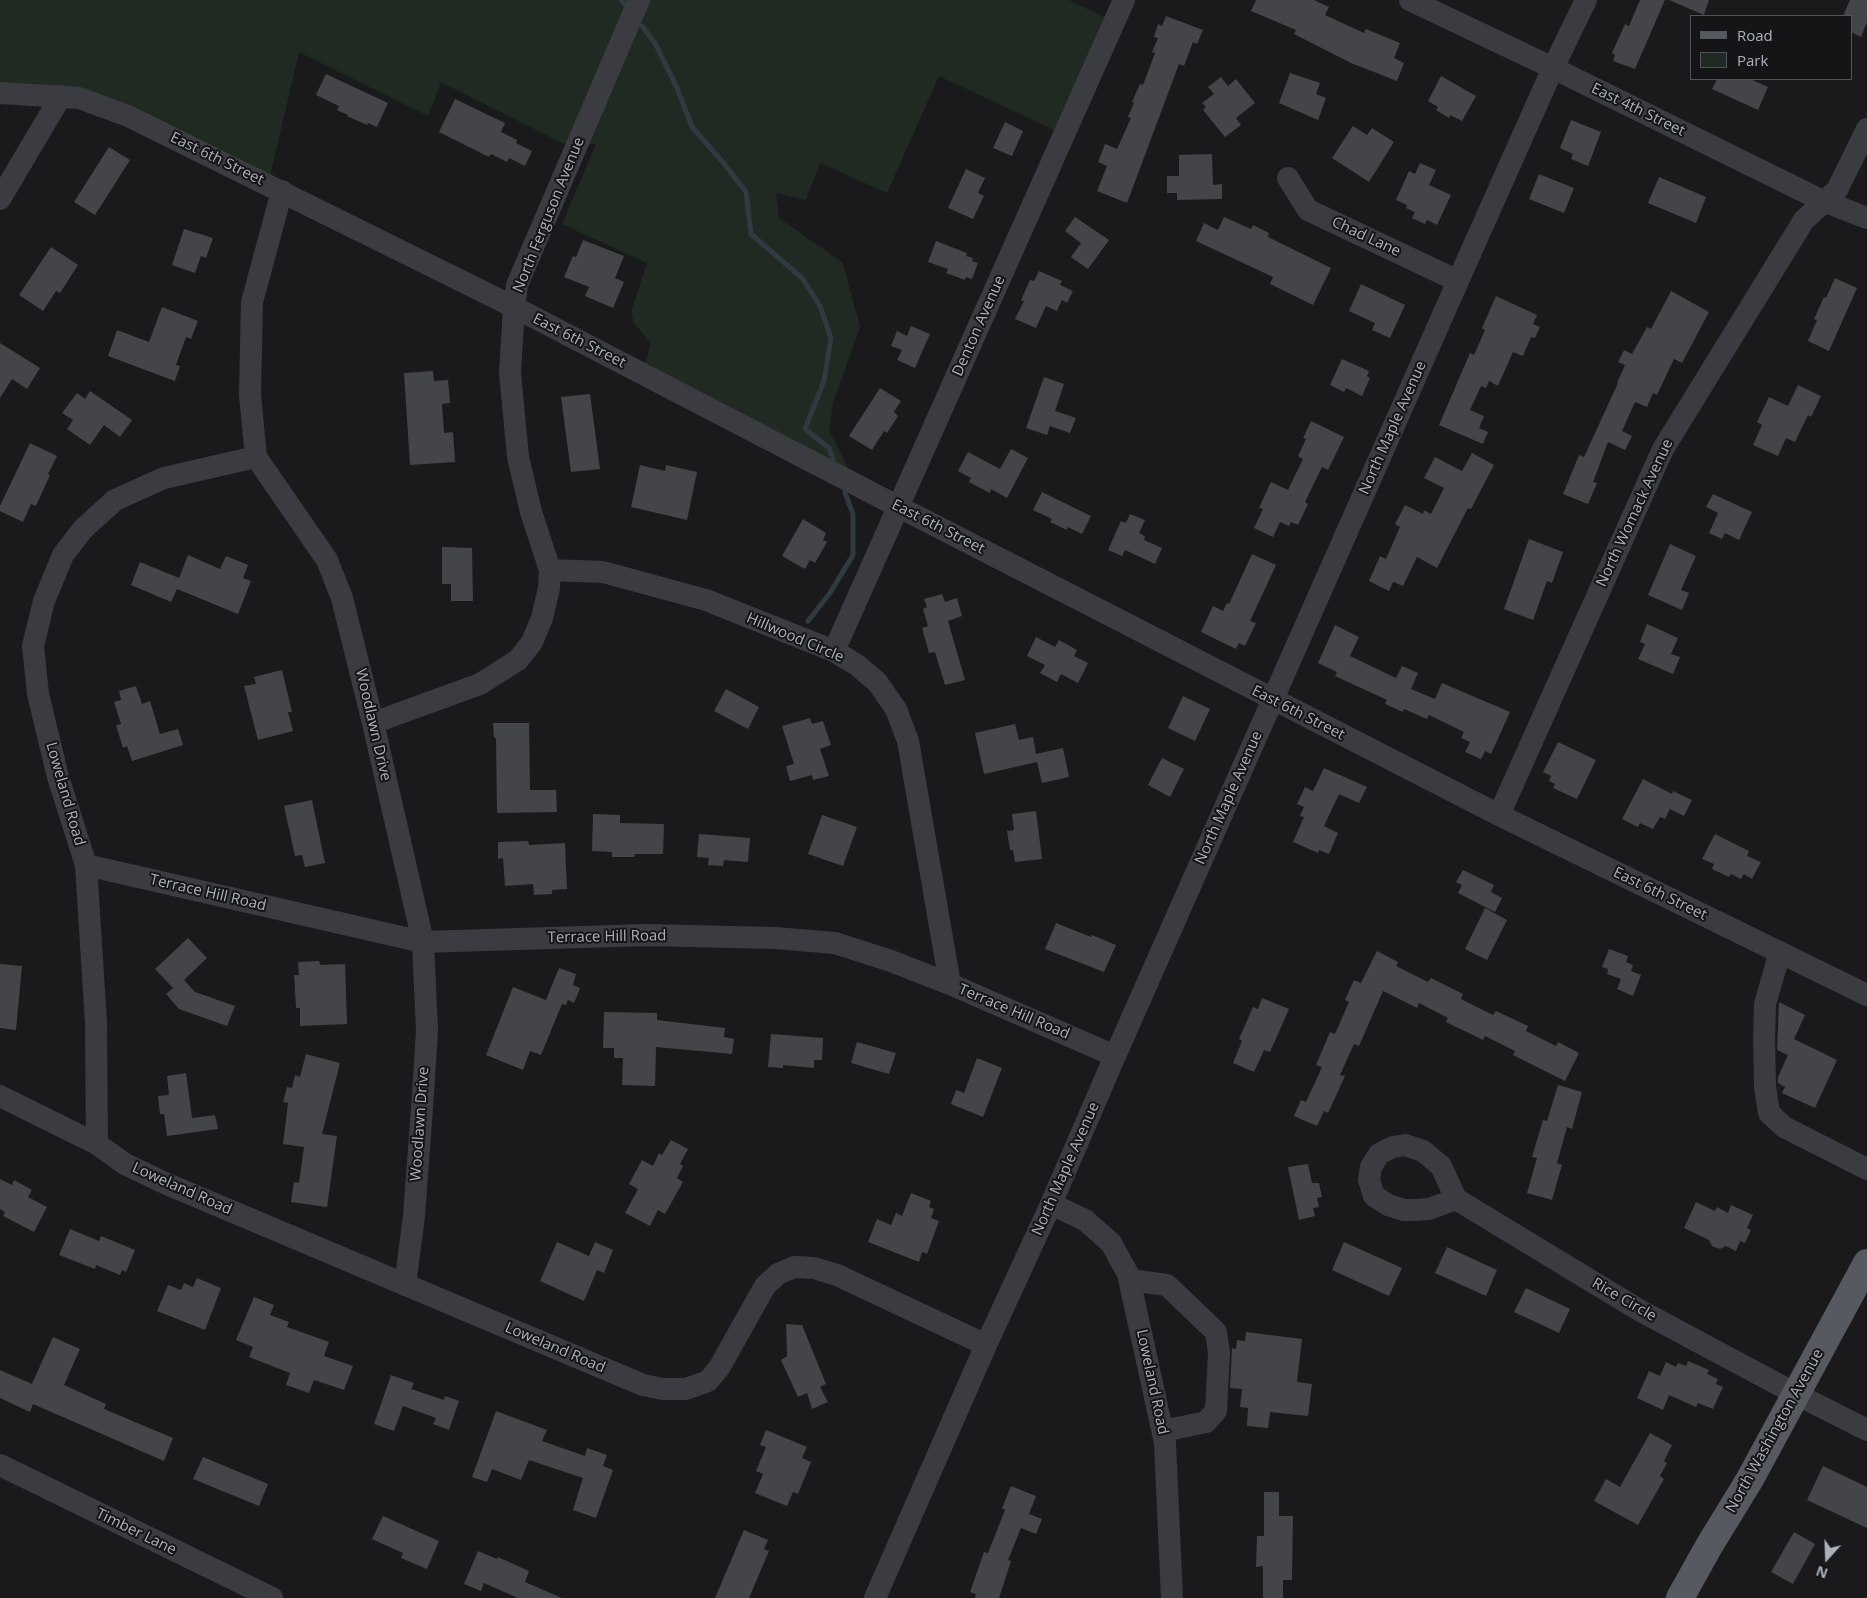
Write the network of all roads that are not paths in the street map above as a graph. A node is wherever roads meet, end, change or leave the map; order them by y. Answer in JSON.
{"nodes":[{"id":1,"x":639,"y":0,"type":"edge"},
{"id":2,"x":1124,"y":0,"type":"edge"},
{"id":3,"x":1410,"y":0,"type":"edge"},
{"id":4,"x":1586,"y":0,"type":"edge"},
{"id":5,"x":1553,"y":68,"type":"junction"},
{"id":6,"x":0,"y":93,"type":"edge"},
{"id":7,"x":61,"y":96,"type":"junction"},
{"id":8,"x":1867,"y":129,"type":"edge"},
{"id":9,"x":1288,"y":178,"type":"dead end"},
{"id":10,"x":282,"y":191,"type":"junction"},
{"id":11,"x":0,"y":199,"type":"edge"},
{"id":12,"x":1823,"y":201,"type":"junction"},
{"id":13,"x":1867,"y":218,"type":"edge"},
{"id":14,"x":1458,"y":281,"type":"junction"},
{"id":15,"x":514,"y":307,"type":"junction"},
{"id":16,"x":256,"y":457,"type":"junction"},
{"id":17,"x":899,"y":507,"type":"junction"},
{"id":18,"x":550,"y":570,"type":"junction"},
{"id":19,"x":834,"y":651,"type":"junction"},
{"id":20,"x":1272,"y":700,"type":"junction"},
{"id":21,"x":373,"y":723,"type":"junction"},
{"id":22,"x":1499,"y":815,"type":"junction"},
{"id":23,"x":86,"y":865,"type":"junction"},
{"id":24,"x":422,"y":942,"type":"junction"},
{"id":25,"x":1780,"y":952,"type":"junction"},
{"id":26,"x":950,"y":984,"type":"junction"},
{"id":27,"x":1867,"y":995,"type":"edge"},
{"id":28,"x":1115,"y":1056,"type":"junction"},
{"id":29,"x":0,"y":1096,"type":"edge"},
{"id":30,"x":97,"y":1144,"type":"junction"},
{"id":31,"x":1867,"y":1169,"type":"edge"},
{"id":32,"x":1456,"y":1199,"type":"dead end"},
{"id":33,"x":1052,"y":1204,"type":"junction"},
{"id":34,"x":1867,"y":1263,"type":"edge"},
{"id":35,"x":1130,"y":1280,"type":"junction"},
{"id":36,"x":405,"y":1285,"type":"junction"},
{"id":37,"x":986,"y":1345,"type":"junction"},
{"id":38,"x":1796,"y":1394,"type":"junction"},
{"id":39,"x":1867,"y":1430,"type":"edge"},
{"id":40,"x":1163,"y":1431,"type":"junction"},
{"id":41,"x":0,"y":1465,"type":"edge"},
{"id":42,"x":272,"y":1598,"type":"edge"},
{"id":43,"x":875,"y":1598,"type":"edge"},
{"id":44,"x":1172,"y":1598,"type":"edge"},
{"id":45,"x":1680,"y":1598,"type":"edge"}],
"edges":[{"from":1,"to":15,"type":"street","name":"North Ferguson Avenue"},
{"from":2,"to":17,"type":"street","name":"Denton Avenue"},
{"from":3,"to":5,"type":"street","name":"East 4th Street"},
{"from":4,"to":5,"type":"street","name":"North Maple Avenue"},
{"from":5,"to":12,"type":"street","name":"East 4th Street"},
{"from":5,"to":14,"type":"street","name":"North Maple Avenue"},
{"from":6,"to":7,"type":"street","name":"East 6th Street"},
{"from":7,"to":10,"type":"street","name":"East 6th Street"},
{"from":7,"to":11,"type":"street"},
{"from":8,"to":12,"type":"street","name":"North Womack Avenue"},
{"from":9,"to":14,"type":"street","name":"Chad Lane"},
{"from":10,"to":15,"type":"street","name":"East 6th Street"},
{"from":10,"to":16,"type":"street","name":"Woodlawn Drive"},
{"from":12,"to":13,"type":"street","name":"East 4th Street"},
{"from":12,"to":22,"type":"street","name":"North Womack Avenue"},
{"from":14,"to":20,"type":"street","name":"North Maple Avenue"},
{"from":15,"to":17,"type":"street","name":"East 6th Street"},
{"from":15,"to":18,"type":"street","name":"North Ferguson Avenue"},
{"from":16,"to":21,"type":"street","name":"Woodlawn Drive"},
{"from":16,"to":23,"type":"street","name":"Loweland Road"},
{"from":17,"to":19,"type":"street","name":"Denton Avenue"},
{"from":17,"to":20,"type":"street","name":"East 6th Street"},
{"from":18,"to":19,"type":"street","name":"Hillwood Circle"},
{"from":18,"to":21,"type":"street","name":"North Ferguson Avenue"},
{"from":19,"to":26,"type":"street","name":"Hillwood Circle"},
{"from":20,"to":22,"type":"street","name":"East 6th Street"},
{"from":20,"to":28,"type":"street","name":"North Maple Avenue"},
{"from":21,"to":24,"type":"street","name":"Woodlawn Drive"},
{"from":22,"to":25,"type":"street","name":"East 6th Street"},
{"from":23,"to":24,"type":"street","name":"Terrace Hill Road"},
{"from":23,"to":30,"type":"street","name":"Loweland Road"},
{"from":24,"to":26,"type":"street","name":"Terrace Hill Road"},
{"from":24,"to":36,"type":"street","name":"Woodlawn Drive"},
{"from":25,"to":27,"type":"street","name":"East 6th Street"},
{"from":25,"to":31,"type":"street"},
{"from":26,"to":28,"type":"street","name":"Terrace Hill Road"},
{"from":28,"to":33,"type":"street","name":"North Maple Avenue"},
{"from":29,"to":30,"type":"street"},
{"from":30,"to":36,"type":"street","name":"Loweland Road"},
{"from":32,"to":38,"type":"street","name":"Rice Circle"},
{"from":33,"to":35,"type":"street","name":"Loweland Road"},
{"from":33,"to":37,"type":"street","name":"North Maple Avenue"},
{"from":34,"to":38,"type":"main road","name":"North Washington Avenue"},
{"from":35,"to":40,"type":"street","name":"Loweland Road"},
{"from":35,"to":40,"type":"street"},
{"from":36,"to":37,"type":"street","name":"Loweland Road"},
{"from":37,"to":43,"type":"street","name":"North Maple Avenue"},
{"from":38,"to":39,"type":"street","name":"Rice Circle"},
{"from":38,"to":45,"type":"main road","name":"North Washington Avenue"},
{"from":40,"to":44,"type":"street","name":"Loweland Road"},
{"from":41,"to":42,"type":"street","name":"Timber Lane"}]}
